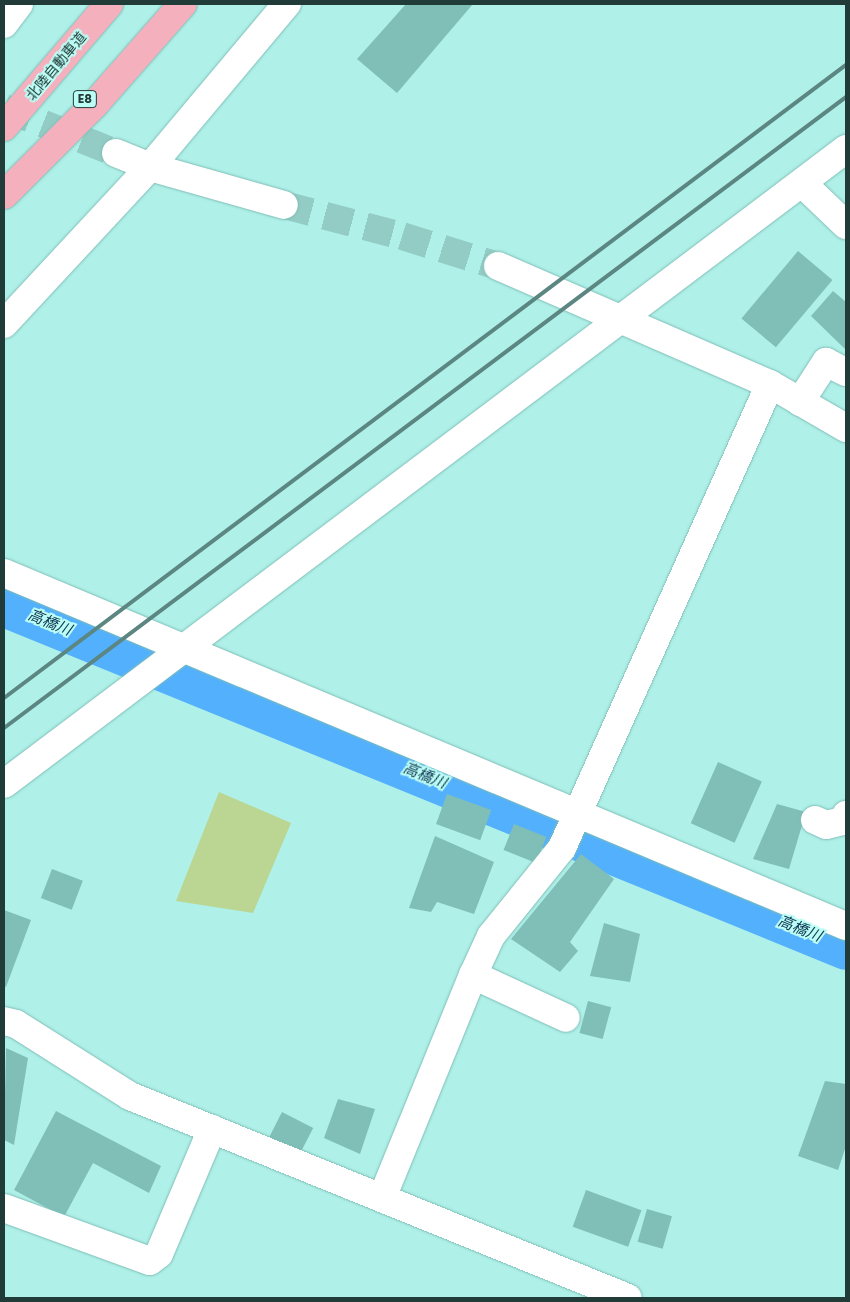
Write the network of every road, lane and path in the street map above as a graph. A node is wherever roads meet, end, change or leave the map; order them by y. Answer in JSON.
{"nodes":[{"id":1,"x":19,"y":4,"type":"edge"},
{"id":2,"x":109,"y":4,"type":"edge"},
{"id":3,"x":167,"y":4,"type":"edge"},
{"id":4,"x":183,"y":4,"type":"edge"},
{"id":5,"x":287,"y":4,"type":"edge"},
{"id":6,"x":4,"y":24,"type":"edge"},
{"id":7,"x":4,"y":127,"type":"edge"},
{"id":8,"x":846,"y":149,"type":"edge"},
{"id":9,"x":116,"y":153,"type":"tunnel mouth"},
{"id":10,"x":150,"y":167,"type":"junction"},
{"id":11,"x":802,"y":183,"type":"junction"},
{"id":12,"x":4,"y":194,"type":"edge"},
{"id":13,"x":284,"y":205,"type":"tunnel mouth"},
{"id":14,"x":846,"y":225,"type":"edge"},
{"id":15,"x":498,"y":266,"type":"tunnel mouth"},
{"id":16,"x":624,"y":318,"type":"junction"},
{"id":17,"x":4,"y":324,"type":"edge"},
{"id":18,"x":846,"y":372,"type":"edge"},
{"id":19,"x":770,"y":384,"type":"junction"},
{"id":20,"x":800,"y":402,"type":"junction"},
{"id":21,"x":846,"y":428,"type":"edge"},
{"id":22,"x":4,"y":573,"type":"edge"},
{"id":23,"x":183,"y":650,"type":"junction"},
{"id":24,"x":4,"y":784,"type":"edge"},
{"id":25,"x":578,"y":814,"type":"junction"},
{"id":26,"x":846,"y":815,"type":"edge"},
{"id":27,"x":815,"y":820,"type":"dead end"},
{"id":28,"x":846,"y":926,"type":"edge"},
{"id":29,"x":473,"y":975,"type":"junction"},
{"id":30,"x":566,"y":1018,"type":"dead end"},
{"id":31,"x":4,"y":1021,"type":"edge"},
{"id":32,"x":212,"y":1129,"type":"junction"},
{"id":33,"x":382,"y":1198,"type":"junction"},
{"id":34,"x":4,"y":1208,"type":"edge"},
{"id":35,"x":628,"y":1298,"type":"edge"}],
"edges":[{"from":1,"to":6,"type":"street"},
{"from":2,"to":7,"type":"highway","name":"北陸自動車道"},
{"from":3,"to":12,"type":"highway","number":"E8"},
{"from":4,"to":12,"type":"highway"},
{"from":5,"to":10,"type":"street"},
{"from":8,"to":11,"type":"street"},
{"from":9,"to":10,"type":"street"},
{"from":10,"to":13,"type":"street"},
{"from":10,"to":17,"type":"street"},
{"from":11,"to":14,"type":"street"},
{"from":11,"to":16,"type":"street"},
{"from":15,"to":16,"type":"street"},
{"from":16,"to":19,"type":"street"},
{"from":16,"to":23,"type":"street"},
{"from":18,"to":20,"type":"street"},
{"from":19,"to":20,"type":"street"},
{"from":19,"to":25,"type":"street"},
{"from":20,"to":21,"type":"street"},
{"from":22,"to":23,"type":"street"},
{"from":23,"to":24,"type":"street"},
{"from":23,"to":25,"type":"street"},
{"from":25,"to":28,"type":"street"},
{"from":25,"to":29,"type":"street"},
{"from":26,"to":27,"type":"street"},
{"from":29,"to":30,"type":"street"},
{"from":29,"to":33,"type":"street"},
{"from":31,"to":32,"type":"street"},
{"from":32,"to":33,"type":"street"},
{"from":32,"to":34,"type":"street"},
{"from":33,"to":35,"type":"street"}]}
